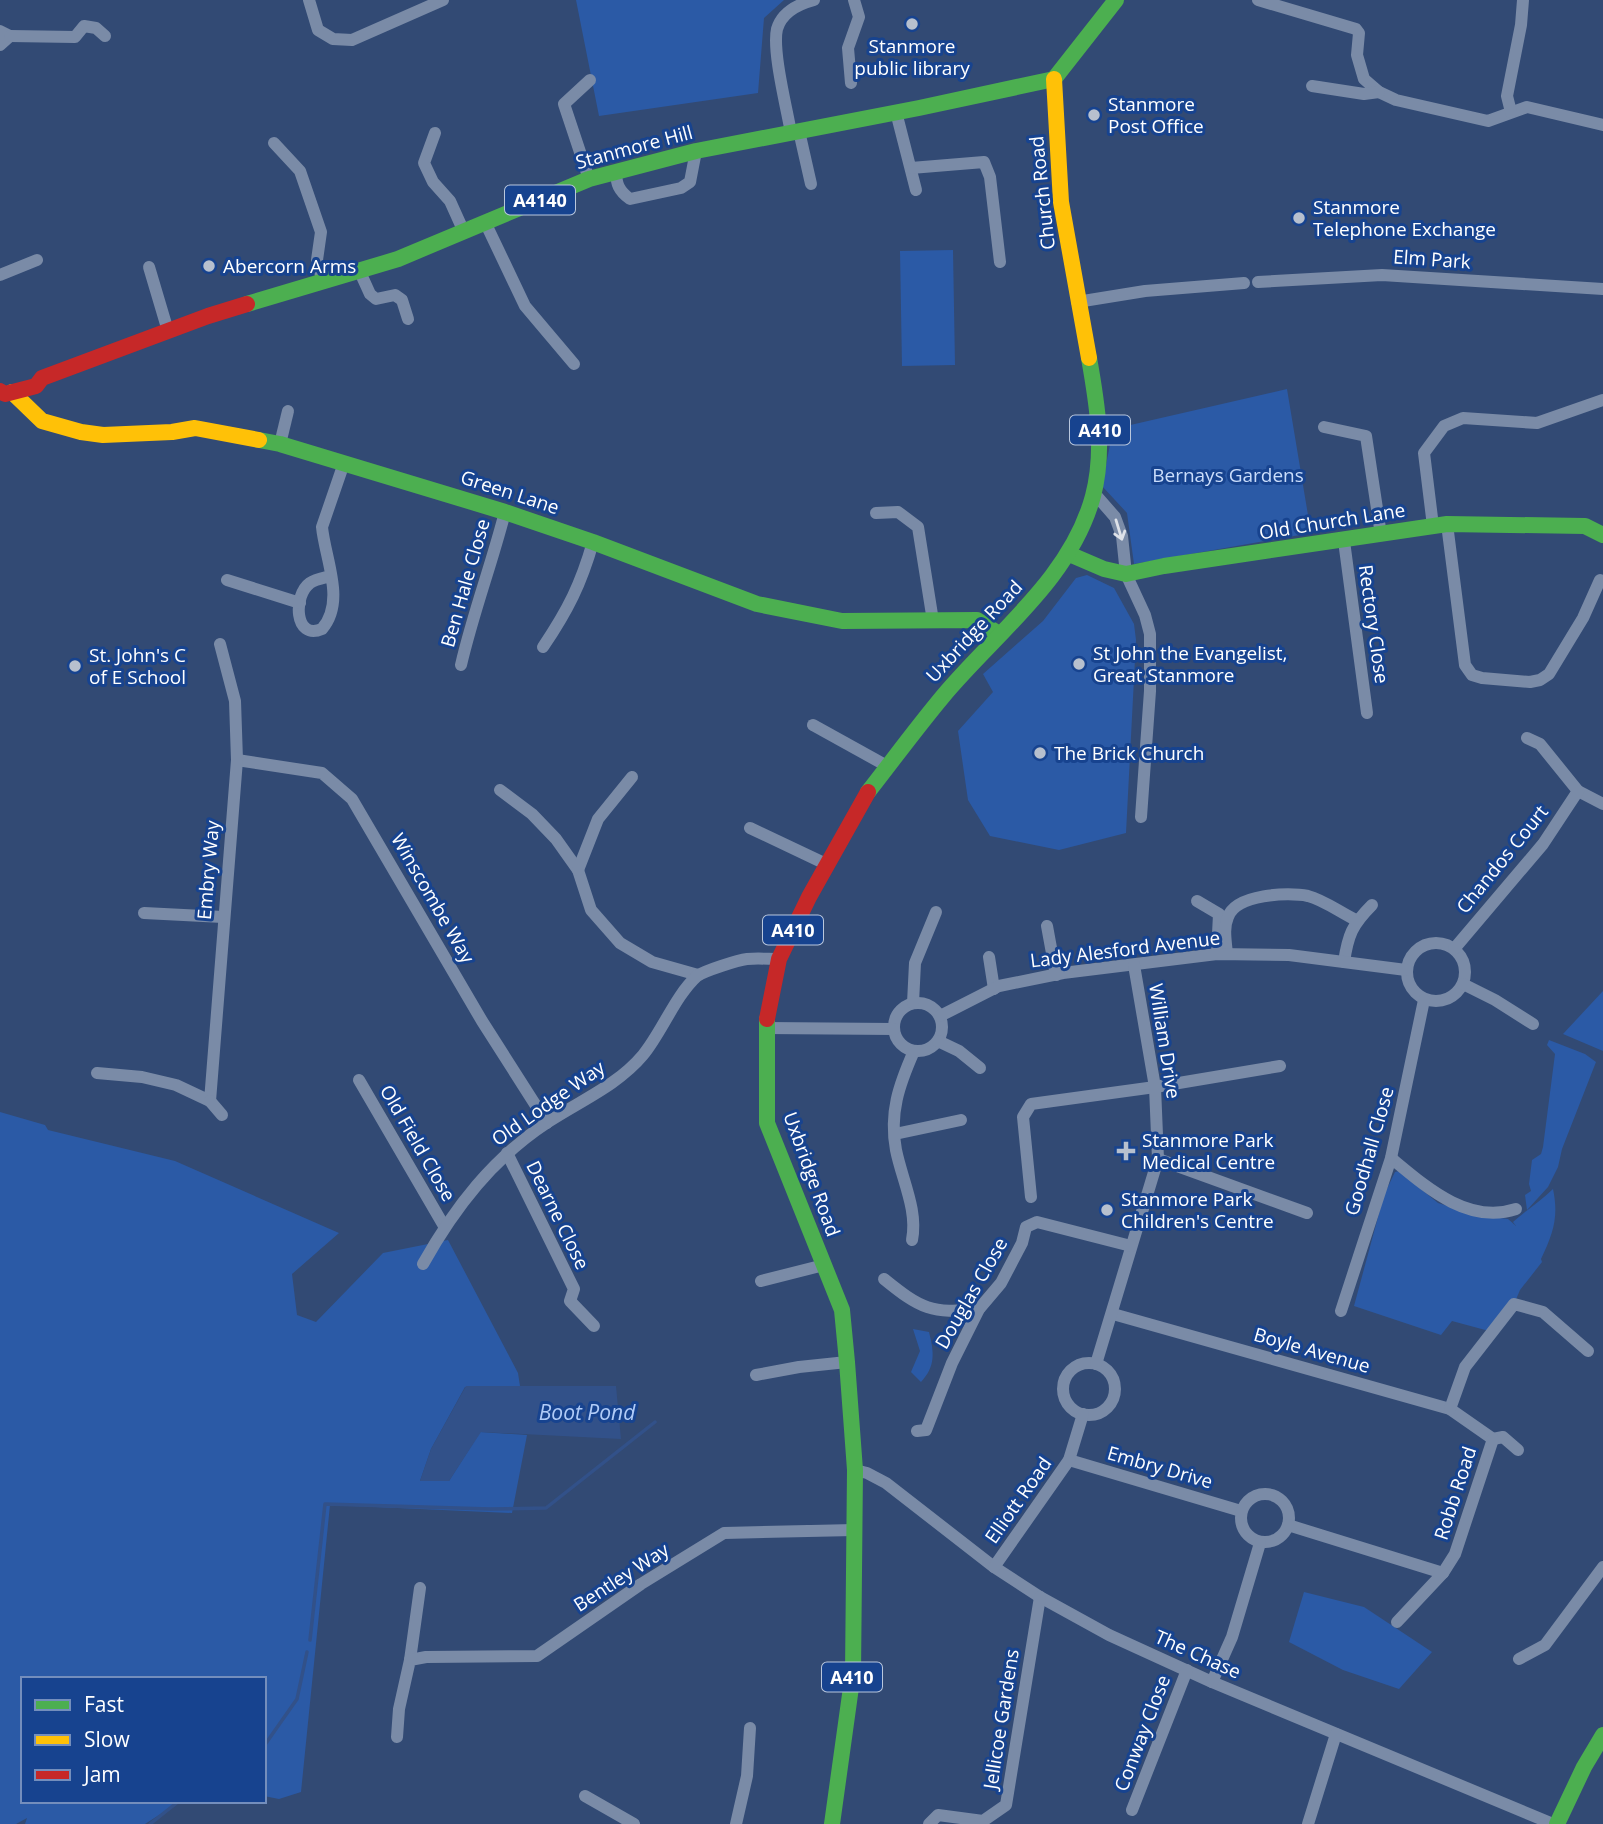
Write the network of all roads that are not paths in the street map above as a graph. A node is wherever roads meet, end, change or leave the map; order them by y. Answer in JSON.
{"nodes":[{"id":1,"x":309,"y":0,"type":"edge"},
{"id":2,"x":443,"y":0,"type":"edge"},
{"id":3,"x":814,"y":0,"type":"edge"},
{"id":4,"x":855,"y":0,"type":"edge"},
{"id":5,"x":1116,"y":0,"type":"edge"},
{"id":6,"x":1258,"y":0,"type":"edge"},
{"id":7,"x":1523,"y":0,"type":"edge"},
{"id":8,"x":105,"y":36,"type":"dead end"},
{"id":9,"x":3,"y":37,"type":"edge"},
{"id":10,"x":1054,"y":79,"type":"junction"},
{"id":11,"x":590,"y":80,"type":"dead end"},
{"id":12,"x":851,"y":83,"type":"dead end"},
{"id":13,"x":1312,"y":86,"type":"dead end"},
{"id":14,"x":1380,"y":92,"type":"junction"},
{"id":15,"x":896,"y":112,"type":"junction"},
{"id":16,"x":1511,"y":112,"type":"junction"},
{"id":17,"x":1603,"y":125,"type":"edge"},
{"id":18,"x":795,"y":132,"type":"junction"},
{"id":19,"x":435,"y":133,"type":"dead end"},
{"id":20,"x":274,"y":144,"type":"dead end"},
{"id":21,"x":696,"y":151,"type":"junction"},
{"id":22,"x":911,"y":168,"type":"junction"},
{"id":23,"x":616,"y":171,"type":"junction"},
{"id":24,"x":589,"y":179,"type":"junction"},
{"id":25,"x":811,"y":184,"type":"dead end"},
{"id":26,"x":916,"y":190,"type":"dead end"},
{"id":27,"x":485,"y":222,"type":"junction"},
{"id":28,"x":464,"y":232,"type":"junction"},
{"id":29,"x":37,"y":260,"type":"dead end"},
{"id":30,"x":1000,"y":262,"type":"dead end"},
{"id":31,"x":149,"y":268,"type":"dead end"},
{"id":32,"x":360,"y":272,"type":"junction"},
{"id":33,"x":0,"y":275,"type":"edge"},
{"id":34,"x":1244,"y":282,"type":"dead end"},
{"id":35,"x":1258,"y":282,"type":"dead end"},
{"id":36,"x":323,"y":283,"type":"junction"},
{"id":37,"x":1603,"y":289,"type":"edge"},
{"id":38,"x":1077,"y":302,"type":"junction"},
{"id":39,"x":408,"y":319,"type":"dead end"},
{"id":40,"x":168,"y":331,"type":"junction"},
{"id":41,"x":574,"y":364,"type":"dead end"},
{"id":42,"x":4,"y":390,"type":"edge"},
{"id":43,"x":1603,"y":400,"type":"edge"},
{"id":44,"x":288,"y":411,"type":"dead end"},
{"id":45,"x":1324,"y":427,"type":"dead end"},
{"id":46,"x":280,"y":444,"type":"junction"},
{"id":47,"x":344,"y":463,"type":"junction"},
{"id":48,"x":1094,"y":493,"type":"junction"},
{"id":49,"x":505,"y":512,"type":"junction"},
{"id":50,"x":876,"y":513,"type":"dead end"},
{"id":51,"x":1440,"y":525,"type":"junction"},
{"id":52,"x":1381,"y":535,"type":"junction"},
{"id":53,"x":1603,"y":536,"type":"edge"},
{"id":54,"x":1344,"y":541,"type":"junction"},
{"id":55,"x":593,"y":542,"type":"junction"},
{"id":56,"x":1069,"y":554,"type":"junction"},
{"id":57,"x":1126,"y":574,"type":"junction"},
{"id":58,"x":331,"y":576,"type":"junction"},
{"id":59,"x":227,"y":580,"type":"dead end"},
{"id":60,"x":1600,"y":580,"type":"dead end"},
{"id":61,"x":300,"y":603,"type":"junction"},
{"id":62,"x":933,"y":621,"type":"junction"},
{"id":63,"x":999,"y":634,"type":"junction"},
{"id":64,"x":220,"y":644,"type":"dead end"},
{"id":65,"x":543,"y":647,"type":"dead end"},
{"id":66,"x":461,"y":665,"type":"dead end"},
{"id":67,"x":1367,"y":713,"type":"dead end"},
{"id":68,"x":813,"y":724,"type":"dead end"},
{"id":69,"x":1527,"y":737,"type":"dead end"},
{"id":70,"x":237,"y":761,"type":"junction"},
{"id":71,"x":887,"y":766,"type":"junction"},
{"id":72,"x":632,"y":777,"type":"dead end"},
{"id":73,"x":500,"y":790,"type":"dead end"},
{"id":74,"x":1578,"y":791,"type":"junction"},
{"id":75,"x":1603,"y":804,"type":"edge"},
{"id":76,"x":1141,"y":817,"type":"dead end"},
{"id":77,"x":750,"y":828,"type":"dead end"},
{"id":78,"x":826,"y":864,"type":"junction"},
{"id":79,"x":578,"y":870,"type":"junction"},
{"id":80,"x":1197,"y":901,"type":"dead end"},
{"id":81,"x":1372,"y":905,"type":"dead end"},
{"id":82,"x":936,"y":912,"type":"dead end"},
{"id":83,"x":144,"y":913,"type":"dead end"},
{"id":84,"x":223,"y":917,"type":"junction"},
{"id":85,"x":1356,"y":920,"type":"junction"},
{"id":86,"x":1047,"y":926,"type":"dead end"},
{"id":87,"x":1454,"y":949,"type":"junction"},
{"id":88,"x":1222,"y":954,"type":"junction"},
{"id":89,"x":989,"y":957,"type":"dead end"},
{"id":90,"x":779,"y":959,"type":"junction"},
{"id":91,"x":1344,"y":962,"type":"junction"},
{"id":92,"x":1134,"y":965,"type":"junction"},
{"id":93,"x":1406,"y":970,"type":"junction"},
{"id":94,"x":698,"y":975,"type":"junction"},
{"id":95,"x":1056,"y":975,"type":"junction"},
{"id":96,"x":1463,"y":984,"type":"junction"},
{"id":97,"x":995,"y":989,"type":"junction"},
{"id":98,"x":1424,"y":1000,"type":"junction"},
{"id":99,"x":913,"y":1003,"type":"junction"},
{"id":100,"x":940,"y":1017,"type":"junction"},
{"id":101,"x":1533,"y":1024,"type":"dead end"},
{"id":102,"x":765,"y":1028,"type":"junction"},
{"id":103,"x":894,"y":1029,"type":"junction"},
{"id":104,"x":938,"y":1041,"type":"junction"},
{"id":105,"x":914,"y":1051,"type":"junction"},
{"id":106,"x":1280,"y":1066,"type":"dead end"},
{"id":107,"x":980,"y":1068,"type":"dead end"},
{"id":108,"x":97,"y":1073,"type":"dead end"},
{"id":109,"x":359,"y":1080,"type":"dead end"},
{"id":110,"x":1155,"y":1087,"type":"junction"},
{"id":111,"x":210,"y":1101,"type":"junction"},
{"id":112,"x":222,"y":1115,"type":"dead end"},
{"id":113,"x":961,"y":1120,"type":"dead end"},
{"id":114,"x":547,"y":1123,"type":"junction"},
{"id":115,"x":895,"y":1134,"type":"junction"},
{"id":116,"x":507,"y":1153,"type":"junction"},
{"id":117,"x":1391,"y":1158,"type":"junction"},
{"id":118,"x":1158,"y":1159,"type":"junction"},
{"id":119,"x":1031,"y":1197,"type":"dead end"},
{"id":120,"x":1516,"y":1209,"type":"dead end"},
{"id":121,"x":1307,"y":1213,"type":"dead end"},
{"id":122,"x":444,"y":1226,"type":"junction"},
{"id":123,"x":912,"y":1240,"type":"dead end"},
{"id":124,"x":1131,"y":1246,"type":"junction"},
{"id":125,"x":422,"y":1264,"type":"dead end"},
{"id":126,"x":824,"y":1265,"type":"junction"},
{"id":127,"x":884,"y":1279,"type":"dead end"},
{"id":128,"x":761,"y":1281,"type":"dead end"},
{"id":129,"x":979,"y":1309,"type":"junction"},
{"id":130,"x":1341,"y":1311,"type":"dead end"},
{"id":131,"x":1113,"y":1314,"type":"junction"},
{"id":132,"x":594,"y":1326,"type":"dead end"},
{"id":133,"x":1588,"y":1351,"type":"dead end"},
{"id":134,"x":847,"y":1362,"type":"junction"},
{"id":135,"x":1096,"y":1364,"type":"junction"},
{"id":136,"x":756,"y":1376,"type":"dead end"},
{"id":137,"x":1450,"y":1409,"type":"junction"},
{"id":138,"x":1083,"y":1414,"type":"junction"},
{"id":139,"x":917,"y":1431,"type":"dead end"},
{"id":140,"x":1493,"y":1439,"type":"junction"},
{"id":141,"x":1518,"y":1450,"type":"dead end"},
{"id":142,"x":1069,"y":1460,"type":"junction"},
{"id":143,"x":855,"y":1471,"type":"junction"},
{"id":144,"x":1241,"y":1511,"type":"junction"},
{"id":145,"x":1288,"y":1525,"type":"junction"},
{"id":146,"x":855,"y":1530,"type":"junction"},
{"id":147,"x":1260,"y":1542,"type":"junction"},
{"id":148,"x":995,"y":1567,"type":"junction"},
{"id":149,"x":1443,"y":1573,"type":"junction"},
{"id":150,"x":1601,"y":1573,"type":"edge"},
{"id":151,"x":420,"y":1588,"type":"dead end"},
{"id":152,"x":1040,"y":1597,"type":"junction"},
{"id":153,"x":1397,"y":1622,"type":"dead end"},
{"id":154,"x":1519,"y":1659,"type":"dead end"},
{"id":155,"x":410,"y":1660,"type":"junction"},
{"id":156,"x":1187,"y":1670,"type":"junction"},
{"id":157,"x":1212,"y":1682,"type":"junction"},
{"id":158,"x":750,"y":1728,"type":"dead end"},
{"id":159,"x":1336,"y":1734,"type":"junction"},
{"id":160,"x":397,"y":1737,"type":"dead end"},
{"id":161,"x":1602,"y":1737,"type":"edge"},
{"id":162,"x":585,"y":1796,"type":"dead end"},
{"id":163,"x":1132,"y":1810,"type":"dead end"},
{"id":164,"x":634,"y":1824,"type":"edge"},
{"id":165,"x":736,"y":1824,"type":"edge"},
{"id":166,"x":832,"y":1824,"type":"edge"},
{"id":167,"x":929,"y":1824,"type":"edge"},
{"id":168,"x":1308,"y":1824,"type":"edge"},
{"id":169,"x":1555,"y":1824,"type":"edge"}],
"edges":[{"from":1,"to":2,"type":"street"},
{"from":3,"to":18,"type":"street"},
{"from":4,"to":12,"type":"street"},
{"from":5,"to":10,"type":"main road"},
{"from":6,"to":14,"type":"street"},
{"from":7,"to":16,"type":"street"},
{"from":8,"to":9,"type":"street"},
{"from":10,"to":15,"type":"main road","name":"Stanmore Hill","number":"A4140"},
{"from":10,"to":38,"type":"main road","name":"Church Road","number":"A410"},
{"from":11,"to":24,"type":"street"},
{"from":13,"to":14,"type":"street"},
{"from":14,"to":16,"type":"street"},
{"from":15,"to":18,"type":"main road","name":"Stanmore Hill","number":"A4140"},
{"from":15,"to":22,"type":"street"},
{"from":16,"to":17,"type":"street"},
{"from":18,"to":21,"type":"main road","name":"Stanmore Hill","number":"A4140"},
{"from":18,"to":25,"type":"street"},
{"from":19,"to":28,"type":"street"},
{"from":20,"to":36,"type":"street"},
{"from":21,"to":23,"type":"main road","name":"Stanmore Hill","number":"A4140"},
{"from":21,"to":23,"type":"street"},
{"from":22,"to":26,"type":"street"},
{"from":22,"to":30,"type":"street"},
{"from":23,"to":24,"type":"main road","name":"Stanmore Hill","number":"A4140"},
{"from":24,"to":27,"type":"main road","name":"Stanmore Hill","number":"A4140"},
{"from":27,"to":28,"type":"main road","name":"Stanmore Hill","number":"A4140"},
{"from":27,"to":41,"type":"street"},
{"from":28,"to":32,"type":"main road","name":"Stanmore Hill","number":"A4140"},
{"from":29,"to":33,"type":"street"},
{"from":31,"to":40,"type":"street"},
{"from":32,"to":36,"type":"main road","name":"Stanmore Hill","number":"A4140"},
{"from":32,"to":39,"type":"street"},
{"from":34,"to":38,"type":"street"},
{"from":35,"to":37,"type":"street","name":"Elm Park"},
{"from":36,"to":40,"type":"main road","name":"Stanmore Hill","number":"A4140"},
{"from":38,"to":48,"type":"main road","name":"Uxbridge Road","number":"A410"},
{"from":40,"to":42,"type":"main road","name":"Stanmore Hill","number":"A4140"},
{"from":42,"to":46,"type":"main road","name":"Green Lane"},
{"from":43,"to":51,"type":"street"},
{"from":44,"to":46,"type":"street"},
{"from":45,"to":52,"type":"street"},
{"from":46,"to":47,"type":"main road","name":"Green Lane"},
{"from":47,"to":49,"type":"main road","name":"Green Lane"},
{"from":47,"to":58,"type":"street"},
{"from":48,"to":56,"type":"main road","name":"Uxbridge Road","number":"A410"},
{"from":48,"to":57,"type":"street","one_way":true},
{"from":49,"to":55,"type":"main road","name":"Green Lane"},
{"from":49,"to":66,"type":"street","name":"Ben Hale Close"},
{"from":50,"to":62,"type":"street"},
{"from":51,"to":52,"type":"main road","name":"Old Church Lane"},
{"from":51,"to":53,"type":"main road","name":"Old Church Lane"},
{"from":51,"to":60,"type":"street"},
{"from":52,"to":54,"type":"main road","name":"Old Church Lane"},
{"from":54,"to":57,"type":"main road","name":"Old Church Lane"},
{"from":54,"to":67,"type":"street","name":"Rectory Close"},
{"from":55,"to":62,"type":"main road","name":"Green Lane"},
{"from":55,"to":65,"type":"street"},
{"from":56,"to":57,"type":"main road","name":"Old Church Lane"},
{"from":56,"to":63,"type":"main road","name":"Uxbridge Road","number":"A410"},
{"from":57,"to":76,"type":"street"},
{"from":58,"to":61,"type":"street"},
{"from":58,"to":61,"type":"street"},
{"from":59,"to":61,"type":"street"},
{"from":62,"to":63,"type":"main road","name":"Green Lane"},
{"from":63,"to":71,"type":"main road","name":"Uxbridge Road","number":"A410"},
{"from":64,"to":70,"type":"street","name":"Embry Way"},
{"from":68,"to":71,"type":"street"},
{"from":69,"to":74,"type":"street"},
{"from":70,"to":84,"type":"street","name":"Embry Way"},
{"from":70,"to":114,"type":"street","name":"Winscombe Way"},
{"from":71,"to":78,"type":"main road","name":"Uxbridge Road","number":"A410"},
{"from":72,"to":79,"type":"street"},
{"from":73,"to":79,"type":"street"},
{"from":74,"to":75,"type":"street"},
{"from":74,"to":87,"type":"street","name":"Chandos Court"},
{"from":77,"to":78,"type":"street"},
{"from":78,"to":90,"type":"main road","name":"Uxbridge Road","number":"A410"},
{"from":79,"to":94,"type":"street"},
{"from":80,"to":88,"type":"street"},
{"from":81,"to":85,"type":"street"},
{"from":82,"to":99,"type":"street"},
{"from":83,"to":84,"type":"street"},
{"from":84,"to":111,"type":"street","name":"Embry Way"},
{"from":85,"to":88,"type":"street"},
{"from":85,"to":91,"type":"street"},
{"from":86,"to":95,"type":"street"},
{"from":87,"to":93,"type":"street"},
{"from":87,"to":96,"type":"street"},
{"from":88,"to":91,"type":"street","name":"Lady Alesford Avenue"},
{"from":88,"to":92,"type":"street","name":"Lady Alesford Avenue"},
{"from":89,"to":97,"type":"street"},
{"from":90,"to":94,"type":"street"},
{"from":90,"to":102,"type":"main road","name":"Uxbridge Road","number":"A410"},
{"from":91,"to":93,"type":"street","name":"Lady Alesford Avenue"},
{"from":92,"to":95,"type":"street","name":"Lady Alesford Avenue"},
{"from":92,"to":110,"type":"street","name":"William Drive"},
{"from":93,"to":98,"type":"street"},
{"from":94,"to":114,"type":"street","name":"Old Lodge Way"},
{"from":95,"to":97,"type":"street","name":"Lady Alesford Avenue"},
{"from":96,"to":98,"type":"street"},
{"from":96,"to":101,"type":"street"},
{"from":97,"to":100,"type":"street","name":"Lady Alesford Avenue"},
{"from":98,"to":117,"type":"street","name":"Goodhall Close"},
{"from":99,"to":100,"type":"street"},
{"from":99,"to":103,"type":"street"},
{"from":100,"to":104,"type":"street"},
{"from":102,"to":103,"type":"street"},
{"from":102,"to":126,"type":"main road","name":"Uxbridge Road","number":"A410"},
{"from":103,"to":105,"type":"street"},
{"from":104,"to":105,"type":"street"},
{"from":104,"to":107,"type":"street"},
{"from":105,"to":115,"type":"street"},
{"from":106,"to":110,"type":"street"},
{"from":108,"to":111,"type":"street"},
{"from":109,"to":122,"type":"street","name":"Old Field Close"},
{"from":110,"to":118,"type":"street","name":"William Drive"},
{"from":110,"to":119,"type":"street"},
{"from":111,"to":112,"type":"street"},
{"from":113,"to":115,"type":"street"},
{"from":114,"to":116,"type":"street","name":"Old Lodge Way"},
{"from":115,"to":123,"type":"street"},
{"from":116,"to":122,"type":"street","name":"Old Lodge Way"},
{"from":116,"to":132,"type":"street","name":"Dearne Close"},
{"from":117,"to":120,"type":"street"},
{"from":117,"to":130,"type":"street","name":"Goodhall Close"},
{"from":118,"to":121,"type":"street"},
{"from":118,"to":124,"type":"street","name":"William Drive"},
{"from":122,"to":125,"type":"street","name":"Old Lodge Way"},
{"from":124,"to":129,"type":"street","name":"Douglas Close"},
{"from":124,"to":131,"type":"street"},
{"from":126,"to":128,"type":"street"},
{"from":126,"to":134,"type":"main road","name":"Uxbridge Road","number":"A410"},
{"from":127,"to":129,"type":"street"},
{"from":129,"to":139,"type":"street","name":"Douglas Close"},
{"from":131,"to":135,"type":"street"},
{"from":131,"to":137,"type":"street","name":"Boyle Avenue"},
{"from":133,"to":137,"type":"street"},
{"from":134,"to":136,"type":"street"},
{"from":134,"to":143,"type":"main road","name":"Uxbridge Road","number":"A410"},
{"from":135,"to":138,"type":"street"},
{"from":135,"to":138,"type":"street"},
{"from":137,"to":140,"type":"street","name":"Boyle Avenue"},
{"from":138,"to":142,"type":"street","name":"Elliott Road"},
{"from":140,"to":141,"type":"street","name":"Boyle Avenue"},
{"from":140,"to":149,"type":"street","name":"Robb Road"},
{"from":142,"to":144,"type":"street","name":"Embry Drive"},
{"from":142,"to":148,"type":"street","name":"Elliott Road"},
{"from":143,"to":146,"type":"main road","name":"Uxbridge Road","number":"A410"},
{"from":143,"to":148,"type":"street","name":"The Chase"},
{"from":144,"to":145,"type":"street"},
{"from":144,"to":147,"type":"street"},
{"from":145,"to":147,"type":"street"},
{"from":145,"to":149,"type":"street"},
{"from":146,"to":155,"type":"street","name":"Bentley Way"},
{"from":146,"to":166,"type":"main road","name":"Uxbridge Road","number":"A410"},
{"from":147,"to":157,"type":"street"},
{"from":148,"to":152,"type":"street","name":"The Chase"},
{"from":149,"to":153,"type":"street","name":"Robb Road"},
{"from":150,"to":154,"type":"street"},
{"from":151,"to":155,"type":"street"},
{"from":152,"to":156,"type":"street","name":"The Chase"},
{"from":152,"to":167,"type":"street","name":"Jellicoe Gardens"},
{"from":155,"to":160,"type":"street"},
{"from":156,"to":157,"type":"street","name":"The Chase"},
{"from":156,"to":163,"type":"street","name":"Conway Close"},
{"from":157,"to":159,"type":"street","name":"The Chase"},
{"from":158,"to":165,"type":"street"},
{"from":159,"to":168,"type":"street"},
{"from":159,"to":169,"type":"street","name":"The Chase"},
{"from":161,"to":169,"type":"main road"},
{"from":162,"to":164,"type":"street"}]}
